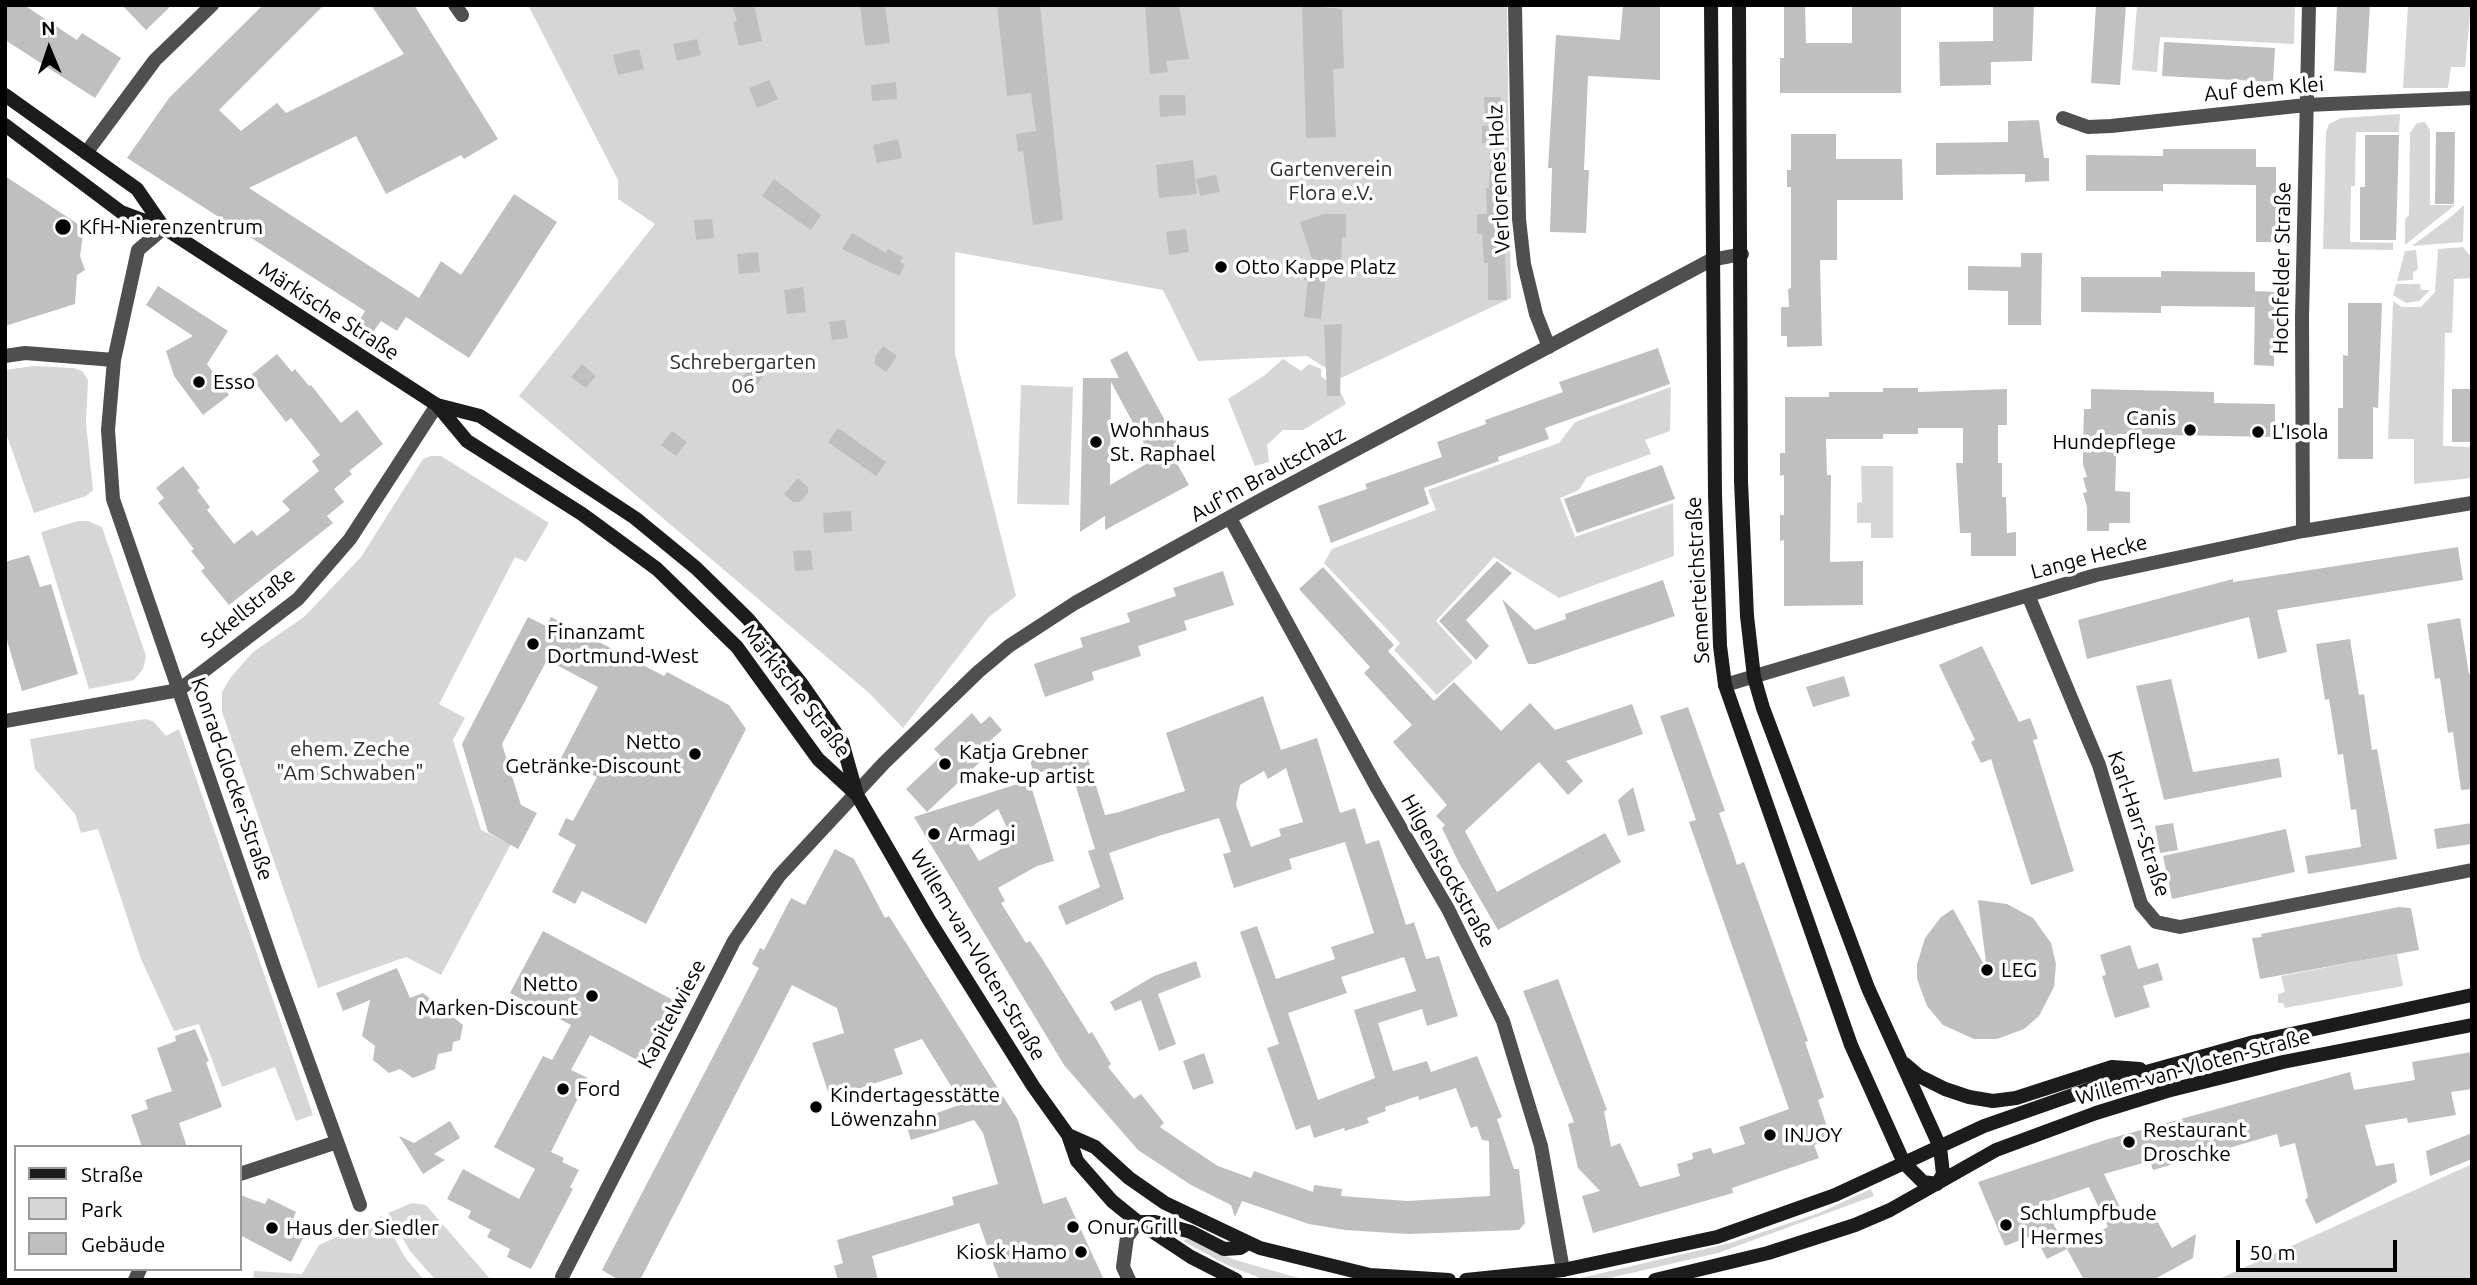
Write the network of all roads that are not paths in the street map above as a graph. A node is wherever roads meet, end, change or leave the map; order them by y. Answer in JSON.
{"nodes":[{"id":1,"x":212,"y":5,"type":"edge"},
{"id":2,"x":1515,"y":5,"type":"edge"},
{"id":3,"x":1711,"y":5,"type":"edge"},
{"id":4,"x":1739,"y":5,"type":"edge"},
{"id":5,"x":2309,"y":5,"type":"edge"},
{"id":6,"x":5,"y":95,"type":"edge"},
{"id":7,"x":2472,"y":98,"type":"edge"},
{"id":8,"x":2306,"y":105,"type":"junction"},
{"id":9,"x":2063,"y":118,"type":"dead end"},
{"id":10,"x":5,"y":125,"type":"edge"},
{"id":11,"x":86,"y":153,"type":"junction"},
{"id":12,"x":164,"y":228,"type":"junction"},
{"id":13,"x":1742,"y":254,"type":"junction"},
{"id":14,"x":1712,"y":260,"type":"junction"},
{"id":15,"x":1549,"y":347,"type":"junction"},
{"id":16,"x":5,"y":356,"type":"edge"},
{"id":17,"x":114,"y":360,"type":"junction"},
{"id":18,"x":437,"y":405,"type":"junction"},
{"id":19,"x":2472,"y":503,"type":"edge"},
{"id":20,"x":1230,"y":518,"type":"junction"},
{"id":21,"x":2302,"y":531,"type":"junction"},
{"id":22,"x":2028,"y":595,"type":"junction"},
{"id":23,"x":1755,"y":677,"type":"junction"},
{"id":24,"x":1725,"y":685,"type":"junction"},
{"id":25,"x":179,"y":690,"type":"junction"},
{"id":26,"x":5,"y":722,"type":"edge"},
{"id":27,"x":857,"y":795,"type":"junction"},
{"id":28,"x":2472,"y":870,"type":"edge"},
{"id":29,"x":2472,"y":995,"type":"edge"},
{"id":30,"x":2472,"y":1025,"type":"edge"},
{"id":31,"x":1899,"y":1059,"type":"junction"},
{"id":32,"x":2149,"y":1070,"type":"junction"},
{"id":33,"x":1068,"y":1135,"type":"junction"},
{"id":34,"x":337,"y":1142,"type":"junction"},
{"id":35,"x":1940,"y":1146,"type":"junction"},
{"id":36,"x":1904,"y":1163,"type":"junction"},
{"id":37,"x":242,"y":1173,"type":"edge"},
{"id":38,"x":1937,"y":1184,"type":"junction"},
{"id":39,"x":360,"y":1205,"type":"dead end"},
{"id":40,"x":1138,"y":1222,"type":"junction"},
{"id":41,"x":1248,"y":1243,"type":"junction"},
{"id":42,"x":1563,"y":1270,"type":"junction"},
{"id":43,"x":562,"y":1277,"type":"dead end"},
{"id":44,"x":1370,"y":1277,"type":"edge"},
{"id":45,"x":1129,"y":1280,"type":"edge"},
{"id":46,"x":1236,"y":1280,"type":"edge"},
{"id":47,"x":1449,"y":1280,"type":"edge"},
{"id":48,"x":1466,"y":1280,"type":"edge"},
{"id":49,"x":1655,"y":1280,"type":"edge"}],
"edges":[{"from":1,"to":11,"type":"street"},
{"from":2,"to":15,"type":"street","name":"Verlorenes Holz"},
{"from":3,"to":14,"type":"main road","name":"Semerteichstraße"},
{"from":4,"to":13,"type":"main road"},
{"from":5,"to":8,"type":"street","name":"Hochfelder Straße"},
{"from":6,"to":11,"type":"main road","name":"Märkische Straße"},
{"from":7,"to":8,"type":"street","name":"Auf dem Klei"},
{"from":8,"to":9,"type":"street","name":"Auf dem Klei"},
{"from":8,"to":21,"type":"street","name":"Hochfelder Straße"},
{"from":10,"to":12,"type":"main road","name":"Märkische Straße"},
{"from":11,"to":12,"type":"main road","name":"Märkische Straße"},
{"from":12,"to":17,"type":"street","name":"Konrad-Glocker-Straße"},
{"from":12,"to":18,"type":"main road","name":"Märkische Straße"},
{"from":13,"to":14,"type":"street","name":"Auf'm Brautschatz"},
{"from":13,"to":23,"type":"main road"},
{"from":14,"to":15,"type":"street","name":"Auf'm Brautschatz"},
{"from":14,"to":24,"type":"main road","name":"Semerteichstraße"},
{"from":15,"to":20,"type":"street","name":"Auf'm Brautschatz"},
{"from":16,"to":17,"type":"street"},
{"from":17,"to":25,"type":"street","name":"Konrad-Glocker-Straße"},
{"from":18,"to":25,"type":"street","name":"Sckellstraße"},
{"from":18,"to":27,"type":"main road","name":"Märkische Straße"},
{"from":18,"to":27,"type":"main road","name":"Märkische Straße"},
{"from":19,"to":21,"type":"street","name":"Lange Hecke"},
{"from":20,"to":27,"type":"street","name":"Auf'm Brautschatz"},
{"from":20,"to":42,"type":"street","name":"Hilgenstockstraße"},
{"from":21,"to":22,"type":"street","name":"Lange Hecke"},
{"from":22,"to":23,"type":"street","name":"Lange Hecke"},
{"from":22,"to":28,"type":"street","name":"Karl-Harr-Straße"},
{"from":23,"to":24,"type":"street","name":"Lange Hecke"},
{"from":23,"to":31,"type":"main road"},
{"from":24,"to":36,"type":"main road","name":"Semerteichstraße"},
{"from":25,"to":26,"type":"street","name":"Sckellstraße"},
{"from":25,"to":34,"type":"street","name":"Konrad-Glocker-Straße"},
{"from":27,"to":33,"type":"main road","name":"Willem-van-Vloten-Straße"},
{"from":27,"to":43,"type":"street","name":"Kapitelwiese"},
{"from":29,"to":32,"type":"main road","name":"Willem-van-Vloten-Straße"},
{"from":30,"to":38,"type":"main road","name":"Willem-van-Vloten-Straße"},
{"from":31,"to":32,"type":"main road"},
{"from":31,"to":35,"type":"main road"},
{"from":32,"to":35,"type":"main road","name":"Willem-van-Vloten-Straße"},
{"from":33,"to":40,"type":"main road","name":"Willem-van-Vloten-Straße"},
{"from":33,"to":41,"type":"main road","name":"Willem-van-Vloten-Straße"},
{"from":34,"to":37,"type":"street"},
{"from":34,"to":39,"type":"street","name":"Konrad-Glocker-Straße"},
{"from":35,"to":36,"type":"main road","name":"Willem-van-Vloten-Straße"},
{"from":35,"to":38,"type":"main road"},
{"from":36,"to":38,"type":"main road","name":"Semerteichstraße"},
{"from":36,"to":42,"type":"main road","name":"Willem-van-Vloten-Straße"},
{"from":38,"to":49,"type":"main road","name":"Willem-van-Vloten-Straße"},
{"from":40,"to":41,"type":"main road"},
{"from":40,"to":45,"type":"street"},
{"from":40,"to":46,"type":"main road","name":"Willem-van-Vloten-Straße"},
{"from":41,"to":44,"type":"main road","name":"Willem-van-Vloten-Straße"},
{"from":42,"to":48,"type":"main road","name":"Willem-van-Vloten-Straße"},
{"from":44,"to":47,"type":"main road","name":"Willem-van-Vloten-Straße"}]}
